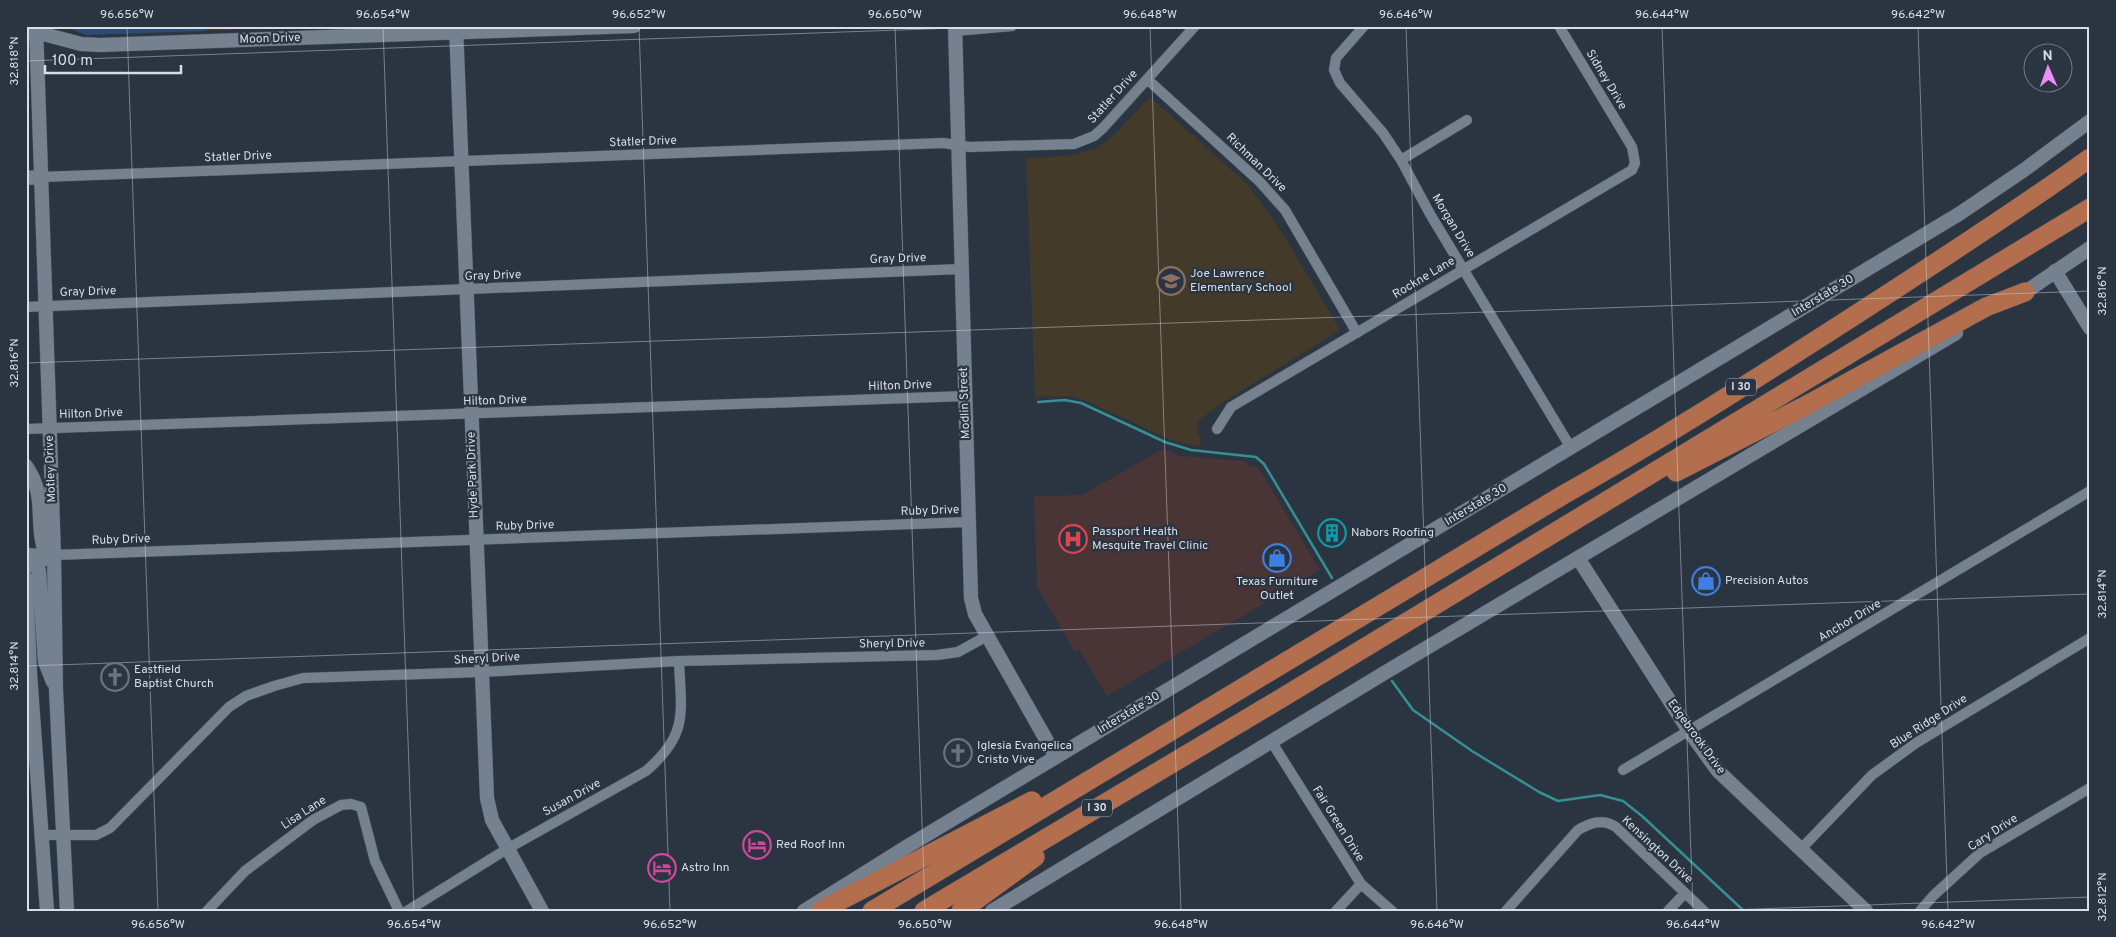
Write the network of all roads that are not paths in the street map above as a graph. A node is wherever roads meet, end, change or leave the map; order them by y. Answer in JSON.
{"nodes":[{"id":1,"x":634,"y":26,"type":"edge"},
{"id":2,"x":1012,"y":26,"type":"edge"},
{"id":3,"x":1195,"y":26,"type":"edge"},
{"id":4,"x":1364,"y":26,"type":"edge"},
{"id":5,"x":1559,"y":26,"type":"edge"},
{"id":6,"x":955,"y":28,"type":"edge"},
{"id":7,"x":457,"y":29,"type":"edge"},
{"id":8,"x":33,"y":30,"type":"edge"},
{"id":9,"x":1147,"y":79,"type":"junction"},
{"id":10,"x":1467,"y":120,"type":"dead end"},
{"id":11,"x":2090,"y":121,"type":"edge"},
{"id":12,"x":957,"y":145,"type":"junction"},
{"id":13,"x":1632,"y":147,"type":"joint"},
{"id":14,"x":2090,"y":158,"type":"edge"},
{"id":15,"x":1401,"y":160,"type":"junction"},
{"id":16,"x":462,"y":161,"type":"junction"},
{"id":17,"x":26,"y":178,"type":"edge"},
{"id":18,"x":41,"y":178,"type":"junction"},
{"id":19,"x":2090,"y":208,"type":"edge"},
{"id":20,"x":2090,"y":248,"type":"edge"},
{"id":21,"x":961,"y":269,"type":"junction"},
{"id":22,"x":1464,"y":269,"type":"junction"},
{"id":23,"x":2054,"y":271,"type":"junction"},
{"id":24,"x":466,"y":289,"type":"junction"},
{"id":25,"x":2025,"y":292,"type":"junction"},
{"id":26,"x":45,"y":306,"type":"junction"},
{"id":27,"x":26,"y":307,"type":"edge"},
{"id":28,"x":2090,"y":328,"type":"edge"},
{"id":29,"x":1357,"y":333,"type":"junction"},
{"id":30,"x":966,"y":396,"type":"junction"},
{"id":31,"x":471,"y":414,"type":"junction"},
{"id":32,"x":49,"y":428,"type":"junction"},
{"id":33,"x":26,"y":429,"type":"edge"},
{"id":34,"x":1218,"y":429,"type":"dead end"},
{"id":35,"x":1571,"y":448,"type":"junction"},
{"id":36,"x":26,"y":466,"type":"edge"},
{"id":37,"x":2090,"y":491,"type":"edge"},
{"id":38,"x":968,"y":522,"type":"junction"},
{"id":39,"x":1566,"y":525,"type":"junction"},
{"id":40,"x":476,"y":540,"type":"junction"},
{"id":41,"x":26,"y":554,"type":"edge"},
{"id":42,"x":54,"y":555,"type":"junction"},
{"id":43,"x":1578,"y":558,"type":"junction"},
{"id":44,"x":32,"y":567,"type":"edge"},
{"id":45,"x":26,"y":578,"type":"edge"},
{"id":46,"x":987,"y":636,"type":"junction"},
{"id":47,"x":2090,"y":638,"type":"edge"},
{"id":48,"x":680,"y":661,"type":"junction"},
{"id":49,"x":481,"y":672,"type":"junction"},
{"id":50,"x":56,"y":690,"type":"junction"},
{"id":51,"x":1689,"y":731,"type":"junction"},
{"id":52,"x":1271,"y":741,"type":"junction"},
{"id":53,"x":1144,"y":747,"type":"junction"},
{"id":54,"x":1056,"y":757,"type":"junction"},
{"id":55,"x":1622,"y":770,"type":"dead end"},
{"id":56,"x":1132,"y":787,"type":"junction"},
{"id":57,"x":2090,"y":788,"type":"edge"},
{"id":58,"x":62,"y":834,"type":"junction"},
{"id":59,"x":43,"y":835,"type":"junction"},
{"id":60,"x":507,"y":849,"type":"junction"},
{"id":61,"x":1800,"y":850,"type":"junction"},
{"id":62,"x":1361,"y":884,"type":"junction"},
{"id":63,"x":1685,"y":893,"type":"junction"},
{"id":64,"x":47,"y":911,"type":"edge"},
{"id":65,"x":67,"y":911,"type":"edge"},
{"id":66,"x":207,"y":911,"type":"edge"},
{"id":67,"x":398,"y":911,"type":"edge"},
{"id":68,"x":407,"y":911,"type":"edge"},
{"id":69,"x":542,"y":911,"type":"edge"},
{"id":70,"x":804,"y":911,"type":"edge"},
{"id":71,"x":820,"y":911,"type":"edge"},
{"id":72,"x":872,"y":911,"type":"edge"},
{"id":73,"x":924,"y":911,"type":"edge"},
{"id":74,"x":961,"y":911,"type":"edge"},
{"id":75,"x":992,"y":911,"type":"edge"},
{"id":76,"x":1336,"y":911,"type":"edge"},
{"id":77,"x":1392,"y":911,"type":"edge"},
{"id":78,"x":1506,"y":911,"type":"edge"},
{"id":79,"x":1668,"y":911,"type":"edge"},
{"id":80,"x":1704,"y":911,"type":"edge"},
{"id":81,"x":1866,"y":911,"type":"edge"},
{"id":82,"x":1920,"y":911,"type":"edge"}],
"edges":[{"from":1,"to":7,"type":"main road","name":"Moon Drive"},
{"from":2,"to":6,"type":"street"},
{"from":3,"to":9,"type":"street","name":"Statler Drive"},
{"from":4,"to":15,"type":"street","name":"Morgan Drive"},
{"from":5,"to":13,"type":"street","name":"Sidney Drive"},
{"from":6,"to":12,"type":"main road","name":"Modlin Street"},
{"from":7,"to":8,"type":"main road","name":"Moon Drive"},
{"from":7,"to":16,"type":"main road","name":"Hyde Park Drive"},
{"from":8,"to":18,"type":"main road","name":"Motley Drive"},
{"from":9,"to":12,"type":"street","name":"Statler Drive"},
{"from":9,"to":29,"type":"street","name":"Richman Drive"},
{"from":10,"to":15,"type":"street"},
{"from":11,"to":35,"type":"main road","name":"Interstate 30"},
{"from":12,"to":16,"type":"street","name":"Statler Drive"},
{"from":12,"to":21,"type":"main road","name":"Modlin Street"},
{"from":13,"to":22,"type":"street","name":"Rockne Lane"},
{"from":14,"to":53,"type":"highway","number":"I 30"},
{"from":15,"to":22,"type":"street","name":"Morgan Drive"},
{"from":16,"to":18,"type":"street","name":"Statler Drive"},
{"from":16,"to":24,"type":"main road","name":"Hyde Park Drive"},
{"from":17,"to":18,"type":"main road"},
{"from":18,"to":26,"type":"main road","name":"Motley Drive"},
{"from":19,"to":39,"type":"highway","number":"I 30"},
{"from":20,"to":23,"type":"main road"},
{"from":21,"to":24,"type":"street","name":"Gray Drive"},
{"from":21,"to":30,"type":"main road","name":"Modlin Street"},
{"from":22,"to":29,"type":"street","name":"Rockne Lane"},
{"from":22,"to":35,"type":"street","name":"Morgan Drive"},
{"from":23,"to":25,"type":"main road"},
{"from":23,"to":28,"type":"main road"},
{"from":24,"to":26,"type":"street","name":"Gray Drive"},
{"from":24,"to":31,"type":"main road","name":"Hyde Park Drive"},
{"from":25,"to":39,"type":"highway"},
{"from":25,"to":43,"type":"main road"},
{"from":26,"to":27,"type":"street","name":"Gray Drive"},
{"from":26,"to":32,"type":"main road","name":"Motley Drive"},
{"from":29,"to":34,"type":"street","name":"Rockne Lane"},
{"from":30,"to":31,"type":"street","name":"Hilton Drive"},
{"from":30,"to":38,"type":"main road","name":"Modlin Street"},
{"from":31,"to":32,"type":"street","name":"Hilton Drive"},
{"from":31,"to":40,"type":"main road","name":"Hyde Park Drive"},
{"from":32,"to":33,"type":"street","name":"Hilton Drive"},
{"from":32,"to":42,"type":"main road","name":"Motley Drive"},
{"from":35,"to":54,"type":"main road","name":"Interstate 30"},
{"from":36,"to":42,"type":"main road"},
{"from":37,"to":51,"type":"street","name":"Anchor Drive"},
{"from":38,"to":40,"type":"street","name":"Ruby Drive"},
{"from":38,"to":46,"type":"main road","name":"Modlin Street"},
{"from":39,"to":56,"type":"highway","number":"I 30"},
{"from":40,"to":42,"type":"street","name":"Ruby Drive"},
{"from":40,"to":49,"type":"main road","name":"Hyde Park Drive"},
{"from":41,"to":42,"type":"street","name":"Ruby Drive"},
{"from":41,"to":44,"type":"main road"},
{"from":42,"to":44,"type":"street"},
{"from":42,"to":50,"type":"main road","name":"Motley Drive"},
{"from":43,"to":51,"type":"main road","name":"Edgebrook Drive"},
{"from":43,"to":52,"type":"main road"},
{"from":44,"to":50,"type":"main road"},
{"from":45,"to":59,"type":"main road"},
{"from":46,"to":48,"type":"street","name":"Sheryl Drive"},
{"from":46,"to":54,"type":"main road","name":"Modlin Street"},
{"from":47,"to":61,"type":"street","name":"Blue Ridge Drive"},
{"from":48,"to":49,"type":"street","name":"Sheryl Drive"},
{"from":48,"to":60,"type":"street","name":"Susan Drive"},
{"from":49,"to":58,"type":"street","name":"Sheryl Drive"},
{"from":49,"to":60,"type":"main road","name":"Hyde Park Drive"},
{"from":50,"to":58,"type":"main road","name":"Motley Drive"},
{"from":51,"to":55,"type":"street","name":"Anchor Drive"},
{"from":51,"to":61,"type":"main road","name":"Edgebrook Drive"},
{"from":52,"to":62,"type":"street","name":"Fair Green Drive"},
{"from":52,"to":75,"type":"main road"},
{"from":53,"to":71,"type":"highway"},
{"from":53,"to":72,"type":"highway","number":"I 30"},
{"from":54,"to":70,"type":"main road","name":"Interstate 30"},
{"from":56,"to":73,"type":"highway","number":"I 30"},
{"from":56,"to":74,"type":"highway"},
{"from":57,"to":82,"type":"street","name":"Cary Drive"},
{"from":58,"to":59,"type":"street","name":"Sheryl Drive"},
{"from":58,"to":65,"type":"main road","name":"Motley Drive"},
{"from":59,"to":64,"type":"main road"},
{"from":60,"to":68,"type":"street","name":"Susan Drive"},
{"from":60,"to":69,"type":"main road","name":"Hyde Park Drive"},
{"from":61,"to":81,"type":"main road","name":"Edgebrook Drive"},
{"from":62,"to":76,"type":"street"},
{"from":62,"to":77,"type":"street","name":"Fair Green Drive"},
{"from":63,"to":78,"type":"street","name":"Kensington Drive"},
{"from":63,"to":79,"type":"street"},
{"from":63,"to":80,"type":"street","name":"Kensington Drive"},
{"from":66,"to":67,"type":"street","name":"Lisa Lane"}]}
